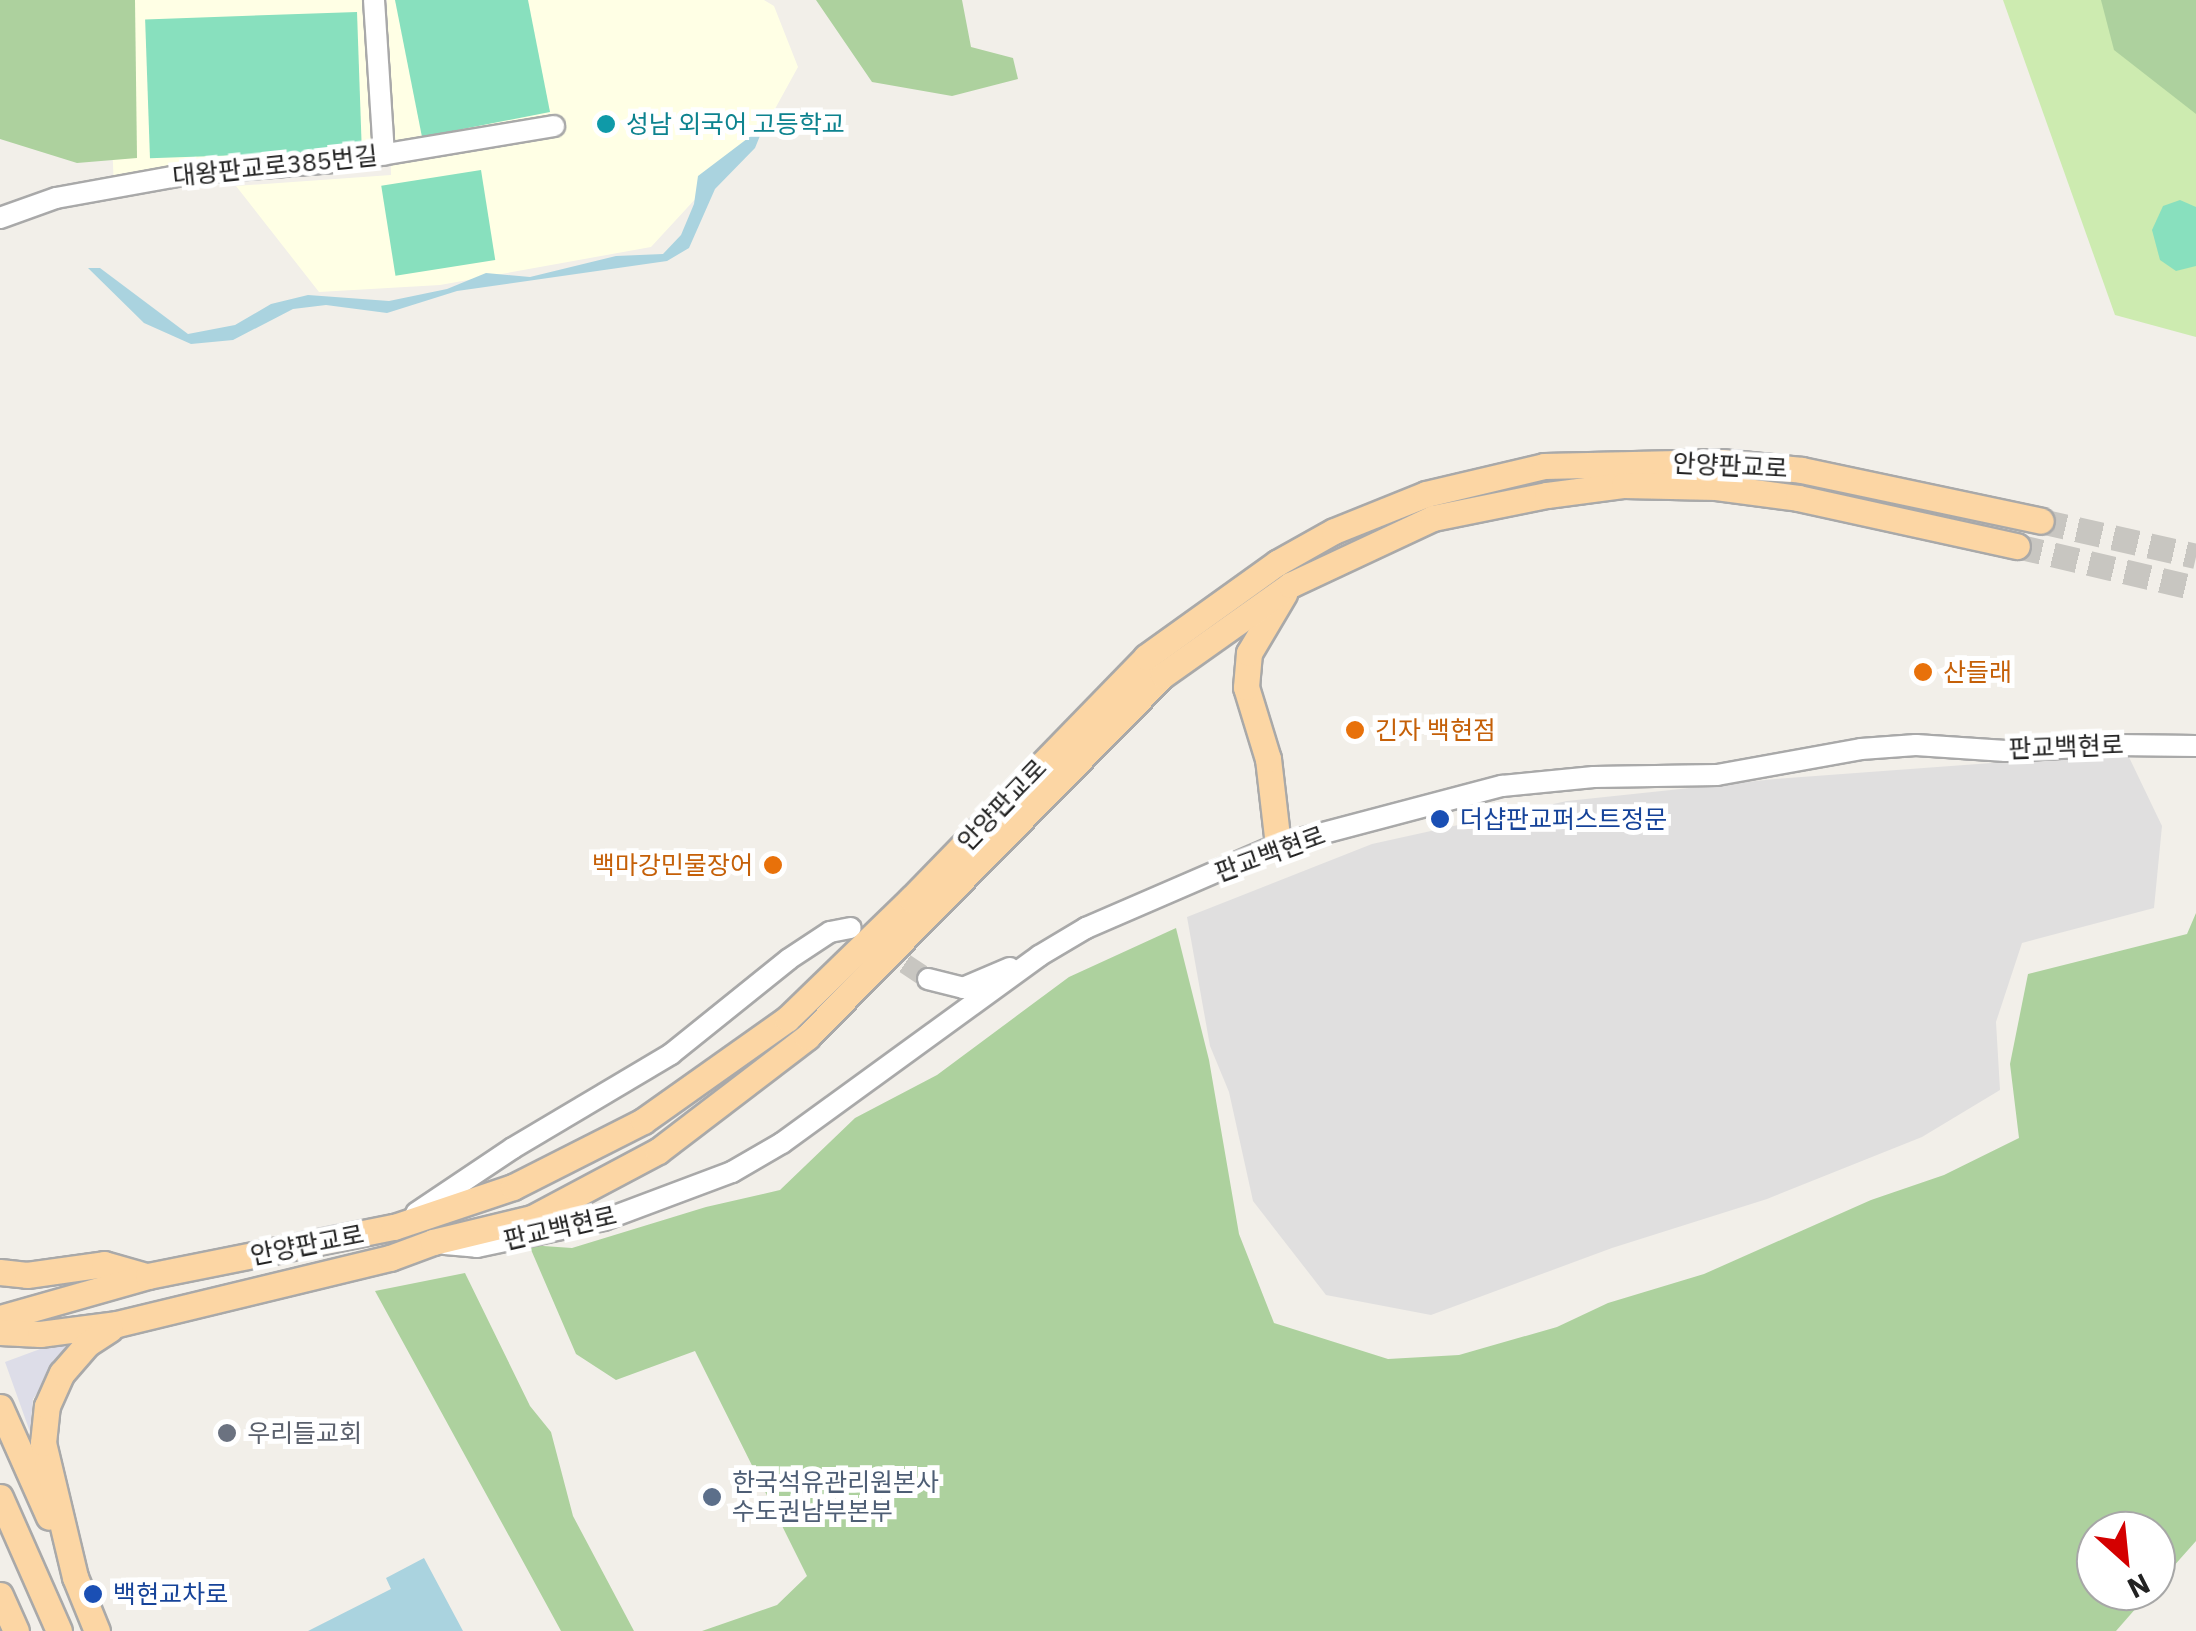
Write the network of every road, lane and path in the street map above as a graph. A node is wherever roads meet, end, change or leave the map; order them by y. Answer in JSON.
{"nodes":[{"id":1,"x":374,"y":0,"type":"edge"},
{"id":2,"x":554,"y":126,"type":"dead end"},
{"id":3,"x":384,"y":154,"type":"junction"},
{"id":4,"x":0,"y":218,"type":"edge"},
{"id":5,"x":2041,"y":521,"type":"tunnel mouth"},
{"id":6,"x":2017,"y":546,"type":"tunnel mouth"},
{"id":7,"x":1290,"y":586,"type":"junction"},
{"id":8,"x":2196,"y":746,"type":"edge"},
{"id":9,"x":1278,"y":846,"type":"junction"},
{"id":10,"x":851,"y":928,"type":"dead end"},
{"id":11,"x":1039,"y":956,"type":"junction"},
{"id":12,"x":938,"y":1030,"type":"junction"},
{"id":13,"x":394,"y":1228,"type":"junction"},
{"id":14,"x":433,"y":1242,"type":"junction"},
{"id":15,"x":0,"y":1272,"type":"edge"},
{"id":16,"x":148,"y":1276,"type":"junction"},
{"id":17,"x":0,"y":1318,"type":"edge"},
{"id":18,"x":117,"y":1324,"type":"junction"},
{"id":19,"x":0,"y":1332,"type":"edge"},
{"id":20,"x":0,"y":1407,"type":"edge"},
{"id":21,"x":0,"y":1497,"type":"edge"},
{"id":22,"x":75,"y":1577,"type":"junction"},
{"id":23,"x":0,"y":1596,"type":"edge"},
{"id":24,"x":16,"y":1631,"type":"edge"},
{"id":25,"x":59,"y":1631,"type":"edge"},
{"id":26,"x":97,"y":1631,"type":"edge"}],
"edges":[{"from":1,"to":3,"type":"street"},
{"from":2,"to":3,"type":"street","name":"대왕판교로385번길"},
{"from":3,"to":4,"type":"street","name":"대왕판교로385번길"},
{"from":5,"to":13,"type":"main road","name":"안양판교로"},
{"from":6,"to":7,"type":"main road","name":"안양판교로"},
{"from":7,"to":9,"type":"main road"},
{"from":7,"to":14,"type":"main road","name":"안양판교로"},
{"from":8,"to":9,"type":"street","name":"판교백현로"},
{"from":9,"to":11,"type":"street","name":"판교백현로"},
{"from":10,"to":13,"type":"street"},
{"from":11,"to":12,"type":"street","name":"판교백현로"},
{"from":11,"to":12,"type":"street"},
{"from":12,"to":14,"type":"street","name":"판교백현로"},
{"from":13,"to":16,"type":"main road","name":"안양판교로"},
{"from":14,"to":18,"type":"main road","name":"안양판교로"},
{"from":15,"to":16,"type":"main road"},
{"from":16,"to":17,"type":"main road","name":"안양판교로"},
{"from":18,"to":19,"type":"main road","name":"안양판교로"},
{"from":18,"to":22,"type":"main road"},
{"from":20,"to":22,"type":"main road"},
{"from":21,"to":25,"type":"main road"},
{"from":22,"to":26,"type":"main road"},
{"from":23,"to":24,"type":"main road"}]}
